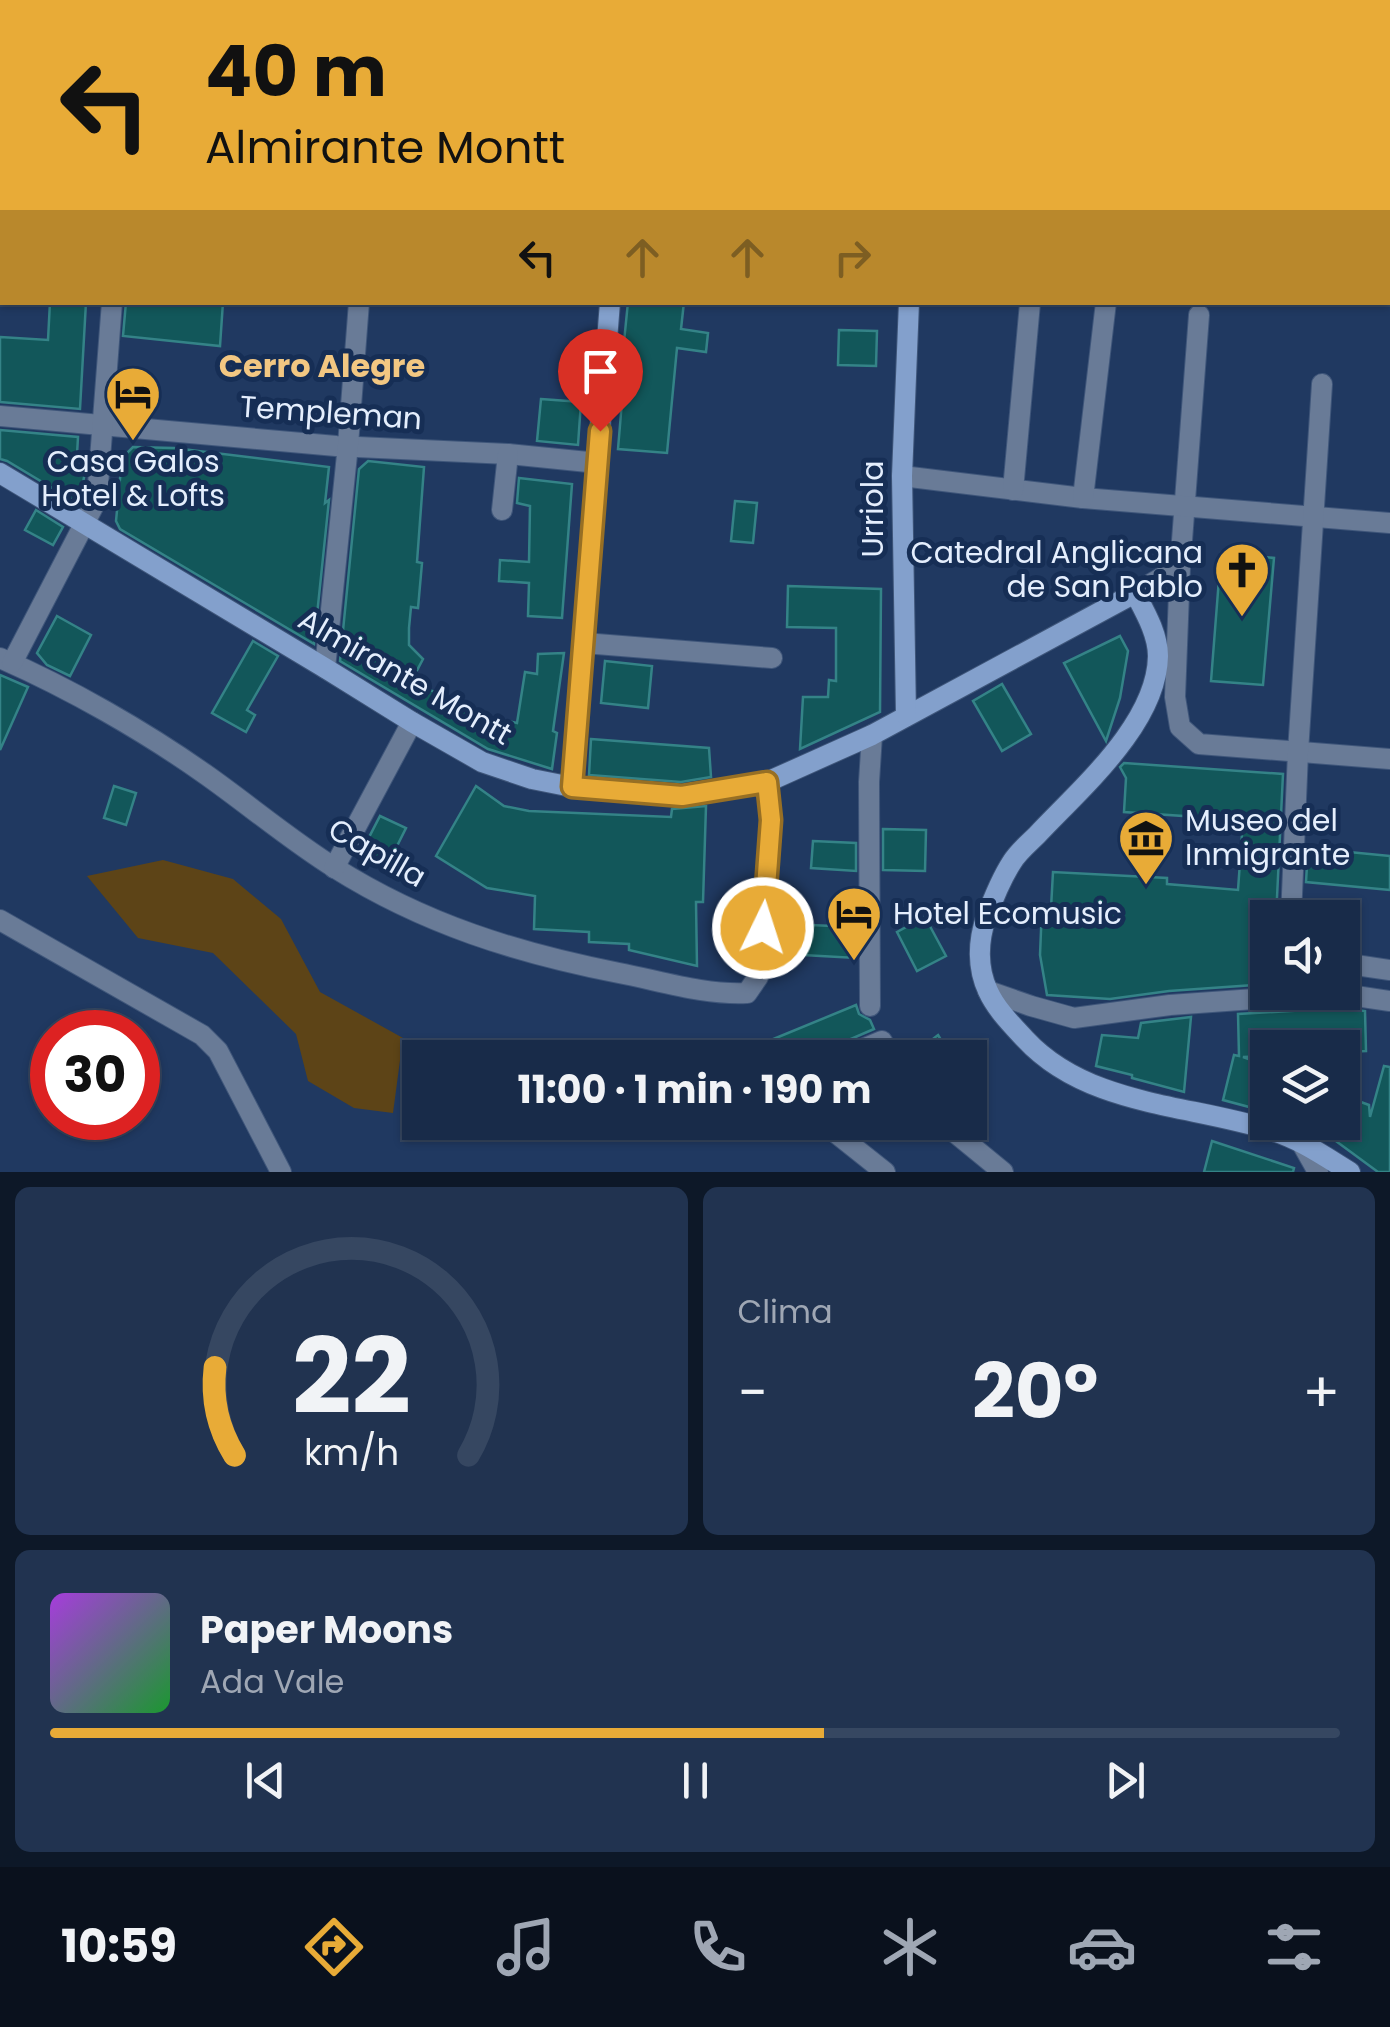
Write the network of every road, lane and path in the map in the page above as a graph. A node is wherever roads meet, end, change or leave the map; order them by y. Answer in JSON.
{"nodes":[{"id":1,"x":112,"y":305,"type":"edge"},
{"id":2,"x":359,"y":305,"type":"edge"},
{"id":3,"x":610,"y":305,"type":"edge"},
{"id":4,"x":909,"y":305,"type":"edge"},
{"id":5,"x":1030,"y":305,"type":"edge"},
{"id":6,"x":1106,"y":305,"type":"edge"},
{"id":7,"x":1200,"y":315,"type":"dead end"},
{"id":8,"x":1322,"y":384,"type":"dead end"},
{"id":9,"x":0,"y":416,"type":"edge"},
{"id":10,"x":102,"y":424,"type":"junction"},
{"id":11,"x":348,"y":445,"type":"junction"},
{"id":12,"x":508,"y":454,"type":"junction"},
{"id":13,"x":598,"y":463,"type":"junction"},
{"id":14,"x":0,"y":473,"type":"edge"},
{"id":15,"x":902,"y":476,"type":"junction"},
{"id":16,"x":1013,"y":490,"type":"junction"},
{"id":17,"x":1083,"y":498,"type":"junction"},
{"id":18,"x":1184,"y":506,"type":"junction"},
{"id":19,"x":502,"y":510,"type":"dead end"},
{"id":20,"x":1315,"y":517,"type":"junction"},
{"id":21,"x":1390,"y":523,"type":"edge"},
{"id":22,"x":86,"y":524,"type":"junction"},
{"id":23,"x":1180,"y":567,"type":"junction"},
{"id":24,"x":1135,"y":593,"type":"junction"},
{"id":25,"x":584,"y":643,"type":"junction"},
{"id":26,"x":772,"y":658,"type":"dead end"},
{"id":27,"x":6,"y":660,"type":"edge"},
{"id":28,"x":326,"y":668,"type":"junction"},
{"id":29,"x":906,"y":715,"type":"junction"},
{"id":30,"x":412,"y":722,"type":"junction"},
{"id":31,"x":872,"y":735,"type":"junction"},
{"id":32,"x":1298,"y":752,"type":"junction"},
{"id":33,"x":1390,"y":759,"type":"edge"},
{"id":34,"x":767,"y":782,"type":"junction"},
{"id":35,"x":572,"y":787,"type":"junction"},
{"id":36,"x":334,"y":868,"type":"junction"},
{"id":37,"x":1292,"y":900,"type":"edge"},
{"id":38,"x":0,"y":920,"type":"edge"},
{"id":39,"x":1360,"y":966,"type":"edge"},
{"id":40,"x":1390,"y":970,"type":"edge"},
{"id":41,"x":988,"y":990,"type":"junction"},
{"id":42,"x":1390,"y":1002,"type":"edge"},
{"id":43,"x":870,"y":1006,"type":"dead end"},
{"id":44,"x":1250,"y":1124,"type":"edge"},
{"id":45,"x":845,"y":1140,"type":"edge"},
{"id":46,"x":963,"y":1140,"type":"edge"},
{"id":47,"x":1300,"y":1140,"type":"joint"},
{"id":48,"x":281,"y":1172,"type":"edge"},
{"id":49,"x":885,"y":1172,"type":"edge"},
{"id":50,"x":1003,"y":1172,"type":"edge"},
{"id":51,"x":1318,"y":1172,"type":"edge"},
{"id":52,"x":1350,"y":1172,"type":"edge"}],
"edges":[{"from":1,"to":10,"type":"street"},
{"from":2,"to":11,"type":"street"},
{"from":3,"to":13,"type":"main road"},
{"from":4,"to":15,"type":"main road","name":"Urriola"},
{"from":5,"to":16,"type":"street"},
{"from":6,"to":17,"type":"street"},
{"from":7,"to":18,"type":"street"},
{"from":8,"to":20,"type":"street"},
{"from":9,"to":10,"type":"street","name":"Templeman"},
{"from":10,"to":11,"type":"street","name":"Templeman"},
{"from":10,"to":22,"type":"street"},
{"from":11,"to":12,"type":"street","name":"Templeman"},
{"from":11,"to":28,"type":"street"},
{"from":12,"to":13,"type":"street","name":"Templeman"},
{"from":12,"to":19,"type":"street"},
{"from":13,"to":25,"type":"main road"},
{"from":14,"to":22,"type":"main road","name":"Almirante Montt"},
{"from":15,"to":16,"type":"street"},
{"from":15,"to":29,"type":"main road","name":"Urriola"},
{"from":16,"to":17,"type":"street"},
{"from":17,"to":18,"type":"street"},
{"from":18,"to":20,"type":"street"},
{"from":18,"to":23,"type":"street"},
{"from":20,"to":21,"type":"street"},
{"from":20,"to":32,"type":"street"},
{"from":22,"to":27,"type":"street"},
{"from":22,"to":28,"type":"main road","name":"Almirante Montt"},
{"from":23,"to":24,"type":"street","name":"Almirante Montt"},
{"from":23,"to":32,"type":"street"},
{"from":24,"to":29,"type":"main road","name":"Almirante Montt"},
{"from":24,"to":41,"type":"main road"},
{"from":25,"to":26,"type":"street"},
{"from":25,"to":35,"type":"main road"},
{"from":27,"to":36,"type":"street","name":"Capilla"},
{"from":28,"to":30,"type":"main road","name":"Almirante Montt"},
{"from":29,"to":31,"type":"main road","name":"Almirante Montt"},
{"from":30,"to":35,"type":"main road","name":"Almirante Montt"},
{"from":30,"to":36,"type":"street"},
{"from":31,"to":34,"type":"main road","name":"Almirante Montt"},
{"from":31,"to":43,"type":"street"},
{"from":32,"to":33,"type":"street"},
{"from":32,"to":37,"type":"street"},
{"from":34,"to":35,"type":"main road","name":"Almirante Montt"},
{"from":34,"to":36,"type":"street","name":"Capilla"},
{"from":38,"to":48,"type":"street"},
{"from":39,"to":40,"type":"street"},
{"from":41,"to":42,"type":"street"},
{"from":41,"to":44,"type":"main road"},
{"from":45,"to":49,"type":"street"},
{"from":46,"to":50,"type":"street"},
{"from":47,"to":51,"type":"street"},
{"from":47,"to":52,"type":"main road"}]}
